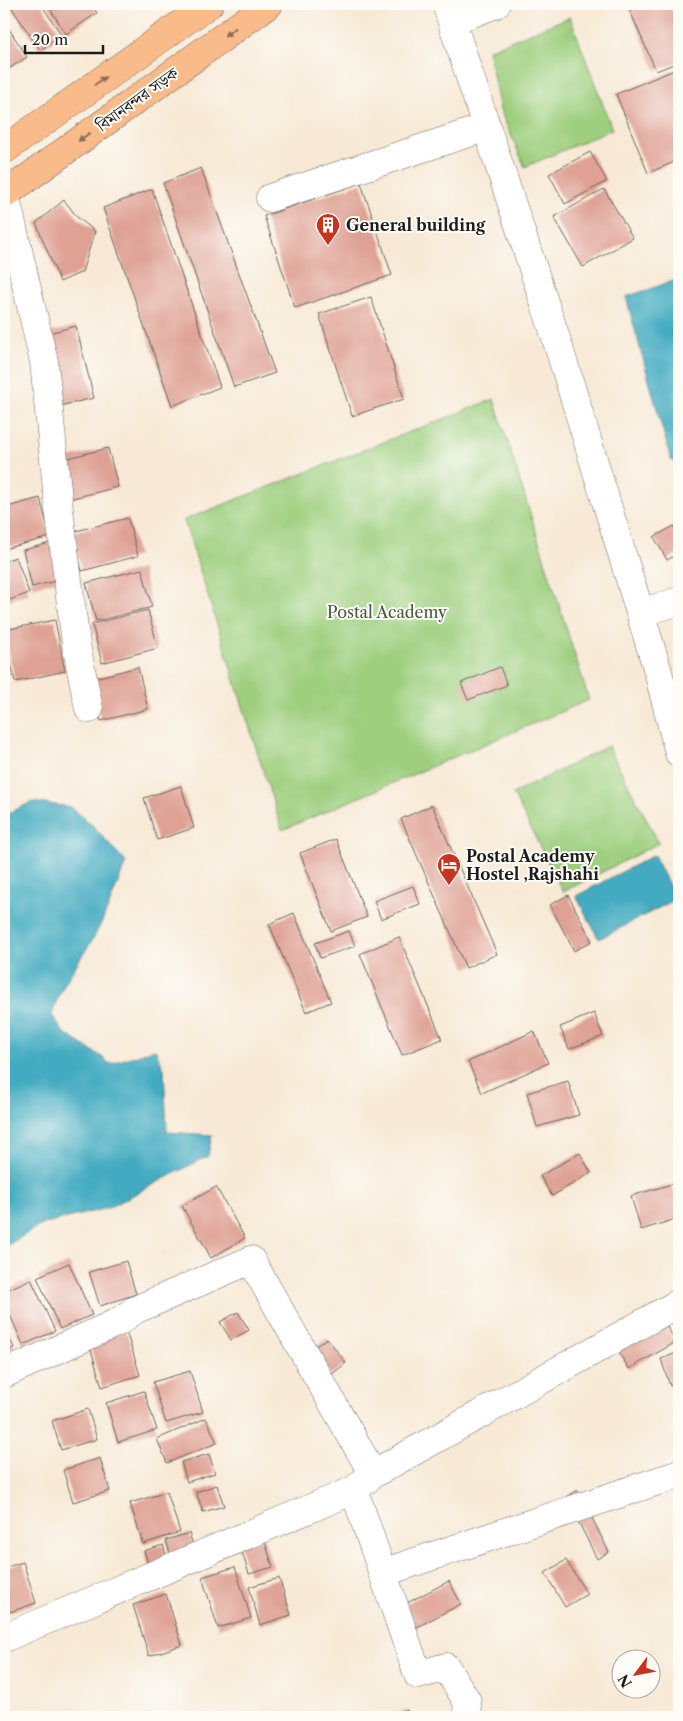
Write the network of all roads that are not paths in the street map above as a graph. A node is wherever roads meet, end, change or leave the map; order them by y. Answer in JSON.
{"nodes":[{"id":1,"x":209,"y":4,"type":"edge"},
{"id":2,"x":270,"y":4,"type":"edge"},
{"id":3,"x":496,"y":4,"type":"edge"},
{"id":4,"x":449,"y":12,"type":"edge"},
{"id":5,"x":487,"y":127,"type":"junction"},
{"id":6,"x":4,"y":150,"type":"edge"},
{"id":7,"x":4,"y":194,"type":"edge"},
{"id":8,"x":270,"y":198,"type":"dead end"},
{"id":9,"x":679,"y":600,"type":"edge"},
{"id":10,"x":640,"y":613,"type":"junction"},
{"id":11,"x":89,"y":709,"type":"dead end"},
{"id":12,"x":679,"y":753,"type":"edge"},
{"id":13,"x":679,"y":1303,"type":"edge"},
{"id":14,"x":4,"y":1374,"type":"edge"},
{"id":15,"x":679,"y":1474,"type":"edge"},
{"id":16,"x":363,"y":1482,"type":"junction"},
{"id":17,"x":382,"y":1572,"type":"junction"},
{"id":18,"x":4,"y":1638,"type":"edge"},
{"id":19,"x":468,"y":1717,"type":"edge"}],
"edges":[{"from":6,"to":1,"type":"main road","one_way":true},
{"from":2,"to":7,"type":"main road","name":"বিমানবন্দর সড়ক","one_way":true},
{"from":3,"to":4,"type":"street"},
{"from":4,"to":5,"type":"street"},
{"from":5,"to":8,"type":"street"},
{"from":5,"to":10,"type":"street"},
{"from":7,"to":11,"type":"street"},
{"from":9,"to":10,"type":"street"},
{"from":10,"to":12,"type":"street"},
{"from":13,"to":16,"type":"street"},
{"from":14,"to":16,"type":"street"},
{"from":15,"to":17,"type":"street"},
{"from":16,"to":17,"type":"street"},
{"from":16,"to":18,"type":"street"},
{"from":17,"to":19,"type":"street"}]}
